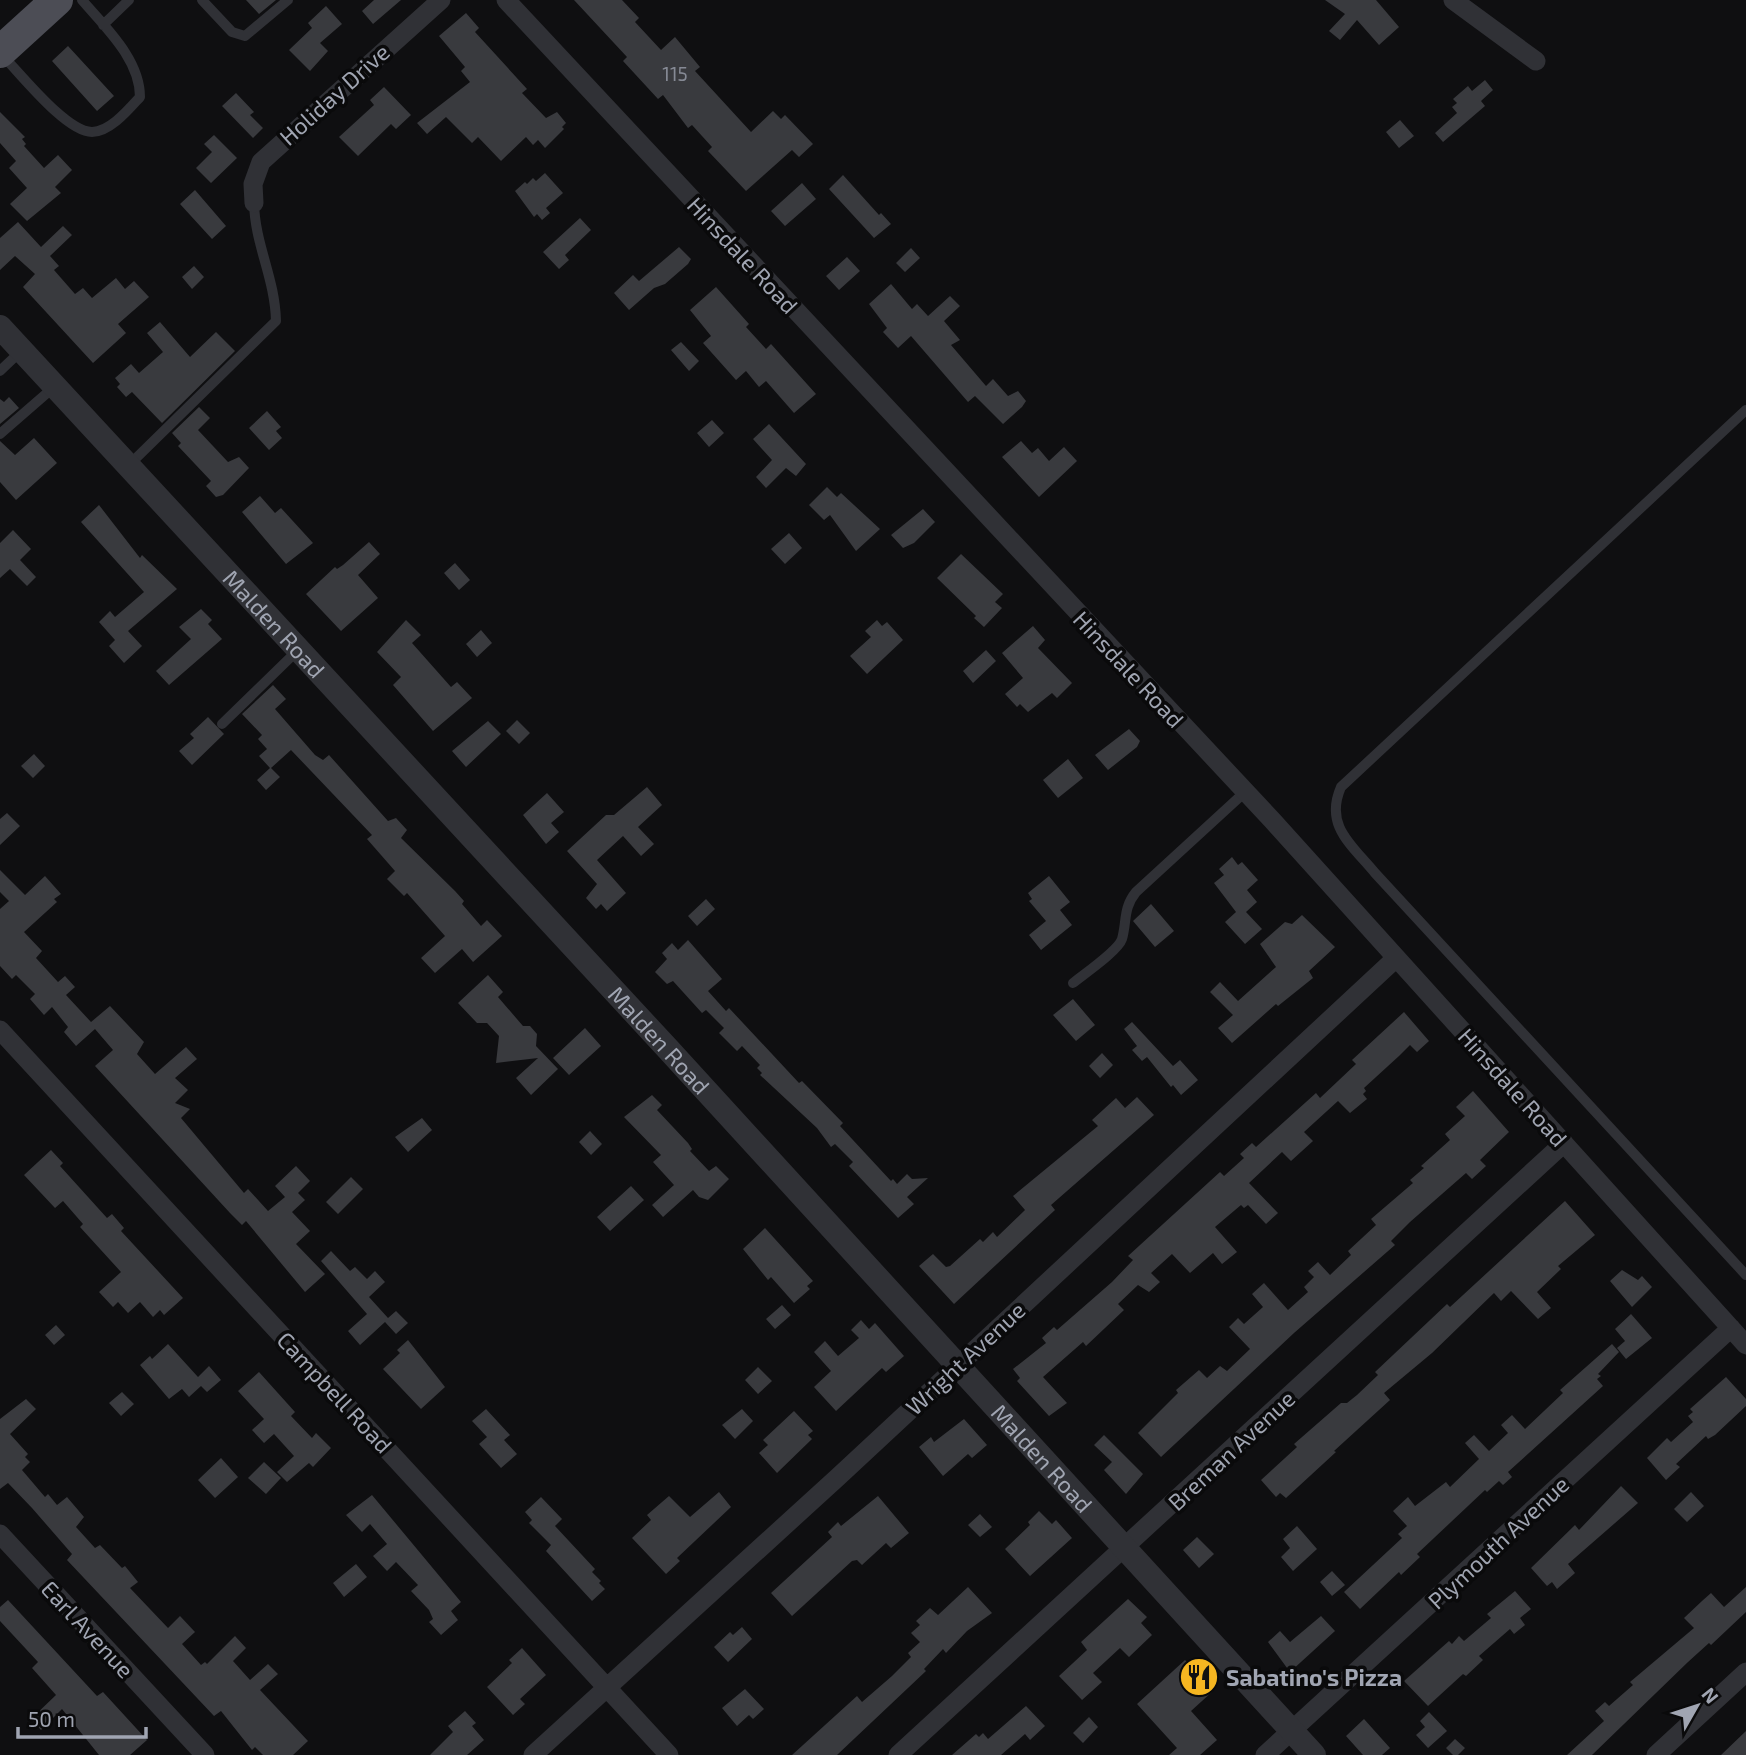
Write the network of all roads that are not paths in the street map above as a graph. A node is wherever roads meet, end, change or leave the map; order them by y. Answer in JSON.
{"nodes":[{"id":1,"x":57,"y":0,"type":"edge"},
{"id":2,"x":82,"y":0,"type":"edge"},
{"id":3,"x":129,"y":0,"type":"edge"},
{"id":4,"x":202,"y":0,"type":"edge"},
{"id":5,"x":288,"y":0,"type":"edge"},
{"id":6,"x":441,"y":0,"type":"edge"},
{"id":7,"x":506,"y":0,"type":"edge"},
{"id":8,"x":1453,"y":0,"type":"edge"},
{"id":9,"x":103,"y":25,"type":"junction"},
{"id":10,"x":0,"y":52,"type":"edge"},
{"id":11,"x":1536,"y":61,"type":"dead end"},
{"id":12,"x":254,"y":203,"type":"joint"},
{"id":13,"x":0,"y":327,"type":"edge"},
{"id":14,"x":22,"y":351,"type":"junction"},
{"id":15,"x":0,"y":371,"type":"edge"},
{"id":16,"x":54,"y":387,"type":"junction"},
{"id":17,"x":1746,"y":410,"type":"edge"},
{"id":18,"x":0,"y":434,"type":"edge"},
{"id":19,"x":127,"y":467,"type":"junction"},
{"id":20,"x":297,"y":650,"type":"junction"},
{"id":21,"x":222,"y":723,"type":"dead end"},
{"id":22,"x":1245,"y":792,"type":"junction"},
{"id":23,"x":1395,"y":959,"type":"junction"},
{"id":24,"x":1073,"y":983,"type":"dead end"},
{"id":25,"x":0,"y":1030,"type":"edge"},
{"id":26,"x":1564,"y":1143,"type":"junction"},
{"id":27,"x":1746,"y":1275,"type":"edge"},
{"id":28,"x":1731,"y":1328,"type":"junction"},
{"id":29,"x":1746,"y":1345,"type":"edge"},
{"id":30,"x":956,"y":1365,"type":"junction"},
{"id":31,"x":0,"y":1534,"type":"edge"},
{"id":32,"x":1124,"y":1549,"type":"junction"},
{"id":33,"x":1746,"y":1672,"type":"edge"},
{"id":34,"x":606,"y":1687,"type":"junction"},
{"id":35,"x":1292,"y":1731,"type":"junction"},
{"id":36,"x":205,"y":1755,"type":"edge"},
{"id":37,"x":533,"y":1755,"type":"edge"},
{"id":38,"x":669,"y":1755,"type":"edge"},
{"id":39,"x":898,"y":1755,"type":"edge"},
{"id":40,"x":1265,"y":1755,"type":"edge"},
{"id":41,"x":1314,"y":1755,"type":"edge"},
{"id":42,"x":1656,"y":1755,"type":"edge"}],
"edges":[{"from":1,"to":10,"type":"main road"},
{"from":2,"to":9,"type":"lane"},
{"from":3,"to":9,"type":"lane"},
{"from":4,"to":5,"type":"lane"},
{"from":6,"to":12,"type":"street","name":"Holiday Drive"},
{"from":7,"to":22,"type":"street","name":"Hinsdale Road"},
{"from":8,"to":11,"type":"street"},
{"from":9,"to":10,"type":"lane"},
{"from":12,"to":19,"type":"lane"},
{"from":13,"to":14,"type":"street","name":"Malden Road"},
{"from":14,"to":15,"type":"lane"},
{"from":14,"to":16,"type":"street","name":"Malden Road"},
{"from":16,"to":18,"type":"lane"},
{"from":16,"to":19,"type":"street","name":"Malden Road"},
{"from":17,"to":27,"type":"lane"},
{"from":19,"to":20,"type":"street","name":"Malden Road"},
{"from":20,"to":21,"type":"lane"},
{"from":20,"to":30,"type":"street","name":"Malden Road"},
{"from":22,"to":23,"type":"street","name":"Hinsdale Road"},
{"from":22,"to":24,"type":"lane"},
{"from":23,"to":26,"type":"street","name":"Hinsdale Road"},
{"from":23,"to":30,"type":"street","name":"Wright Avenue"},
{"from":25,"to":34,"type":"street","name":"Campbell Road"},
{"from":26,"to":28,"type":"street","name":"Hinsdale Road"},
{"from":26,"to":32,"type":"street","name":"Breman Avenue"},
{"from":28,"to":29,"type":"street","name":"Hinsdale Road"},
{"from":28,"to":35,"type":"street","name":"Plymouth Avenue"},
{"from":30,"to":32,"type":"street","name":"Malden Road"},
{"from":30,"to":34,"type":"street","name":"Wright Avenue"},
{"from":31,"to":36,"type":"street","name":"Earl Avenue"},
{"from":32,"to":35,"type":"street","name":"Malden Road"},
{"from":32,"to":39,"type":"street","name":"Breman Avenue"},
{"from":33,"to":42,"type":"street"},
{"from":34,"to":37,"type":"street","name":"Wright Avenue"},
{"from":34,"to":38,"type":"street","name":"Campbell Road"},
{"from":35,"to":40,"type":"street","name":"Plymouth Avenue"},
{"from":35,"to":41,"type":"street","name":"Malden Road"}]}
